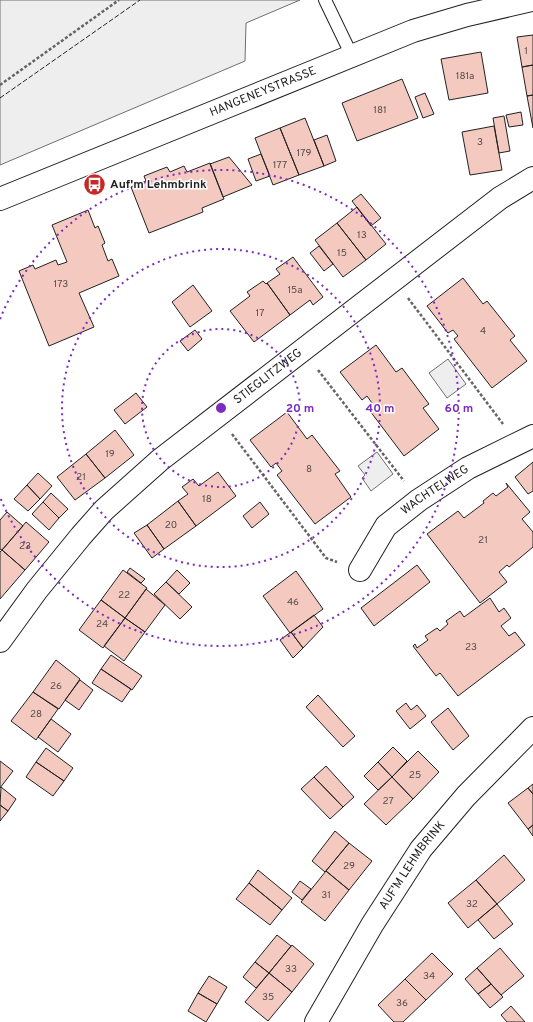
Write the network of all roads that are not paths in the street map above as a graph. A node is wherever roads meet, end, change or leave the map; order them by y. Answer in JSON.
{"nodes":[{"id":1,"x":325,"y":0,"type":"edge"},
{"id":2,"x":532,"y":0,"type":"edge"},
{"id":3,"x":352,"y":56,"type":"junction"},
{"id":4,"x":533,"y":178,"type":"edge"},
{"id":5,"x":0,"y":199,"type":"edge"},
{"id":6,"x":533,"y":436,"type":"edge"},
{"id":7,"x":360,"y":570,"type":"dead end"},
{"id":8,"x":0,"y":641,"type":"edge"},
{"id":9,"x":533,"y":728,"type":"edge"},
{"id":10,"x":316,"y":1022,"type":"edge"}],
"edges":[{"from":1,"to":3,"type":"lane"},
{"from":2,"to":3,"type":"street","name":"HANGENEYSTRASSE"},
{"from":3,"to":5,"type":"street","name":"HANGENEYSTRASSE"},
{"from":4,"to":8,"type":"street","name":"STIEGLITZWEG"},
{"from":6,"to":7,"type":"street","name":"WACHTELWEG"},
{"from":9,"to":10,"type":"street","name":"AUF'M LEHMBRINK"}]}
